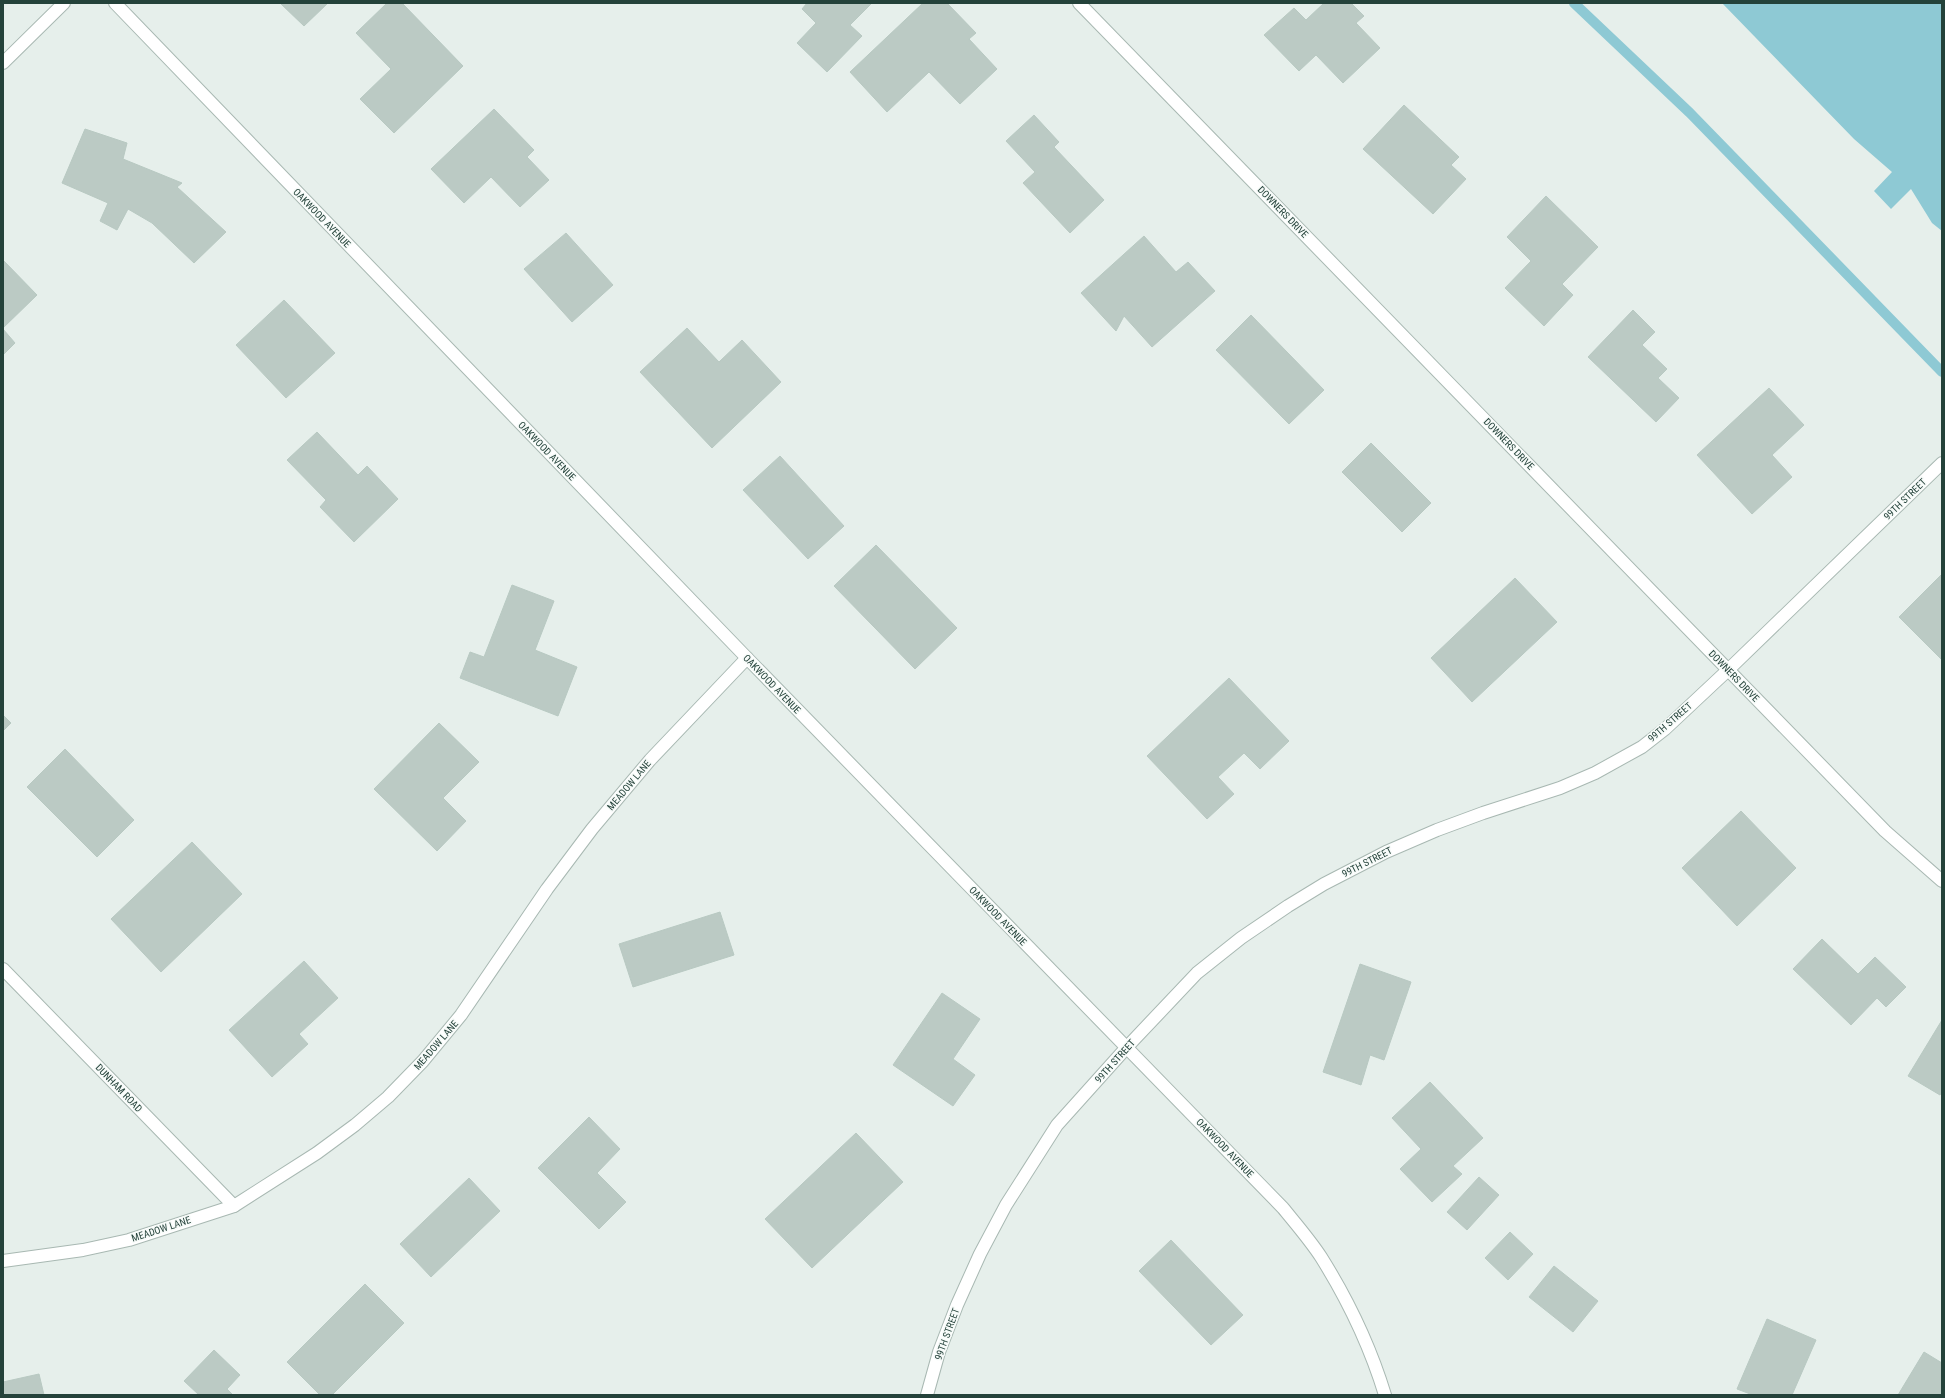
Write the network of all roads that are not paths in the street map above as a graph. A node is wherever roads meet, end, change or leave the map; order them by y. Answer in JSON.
{"nodes":[{"id":1,"x":64,"y":3,"type":"edge"},
{"id":2,"x":115,"y":3,"type":"edge"},
{"id":3,"x":1079,"y":3,"type":"edge"},
{"id":4,"x":3,"y":63,"type":"edge"},
{"id":5,"x":1942,"y":463,"type":"edge"},
{"id":6,"x":747,"y":658,"type":"junction"},
{"id":7,"x":1728,"y":670,"type":"junction"},
{"id":8,"x":1942,"y":881,"type":"edge"},
{"id":9,"x":3,"y":969,"type":"edge"},
{"id":10,"x":1127,"y":1047,"type":"junction"},
{"id":11,"x":234,"y":1206,"type":"junction"},
{"id":12,"x":3,"y":1261,"type":"edge"},
{"id":13,"x":927,"y":1395,"type":"edge"},
{"id":14,"x":1385,"y":1395,"type":"edge"}],
"edges":[{"from":1,"to":4,"type":"street"},
{"from":2,"to":6,"type":"street","name":"OAKWOOD AVENUE"},
{"from":3,"to":7,"type":"street","name":"DOWNERS DRIVE"},
{"from":5,"to":7,"type":"street","name":"99TH STREET"},
{"from":6,"to":10,"type":"street","name":"OAKWOOD AVENUE"},
{"from":6,"to":11,"type":"street","name":"MEADOW LANE"},
{"from":7,"to":8,"type":"street","name":"DOWNERS DRIVE"},
{"from":7,"to":10,"type":"street","name":"99TH STREET"},
{"from":9,"to":11,"type":"street","name":"DUNHAM ROAD"},
{"from":10,"to":13,"type":"street","name":"99TH STREET"},
{"from":10,"to":14,"type":"street","name":"OAKWOOD AVENUE"},
{"from":11,"to":12,"type":"street","name":"MEADOW LANE"}]}
